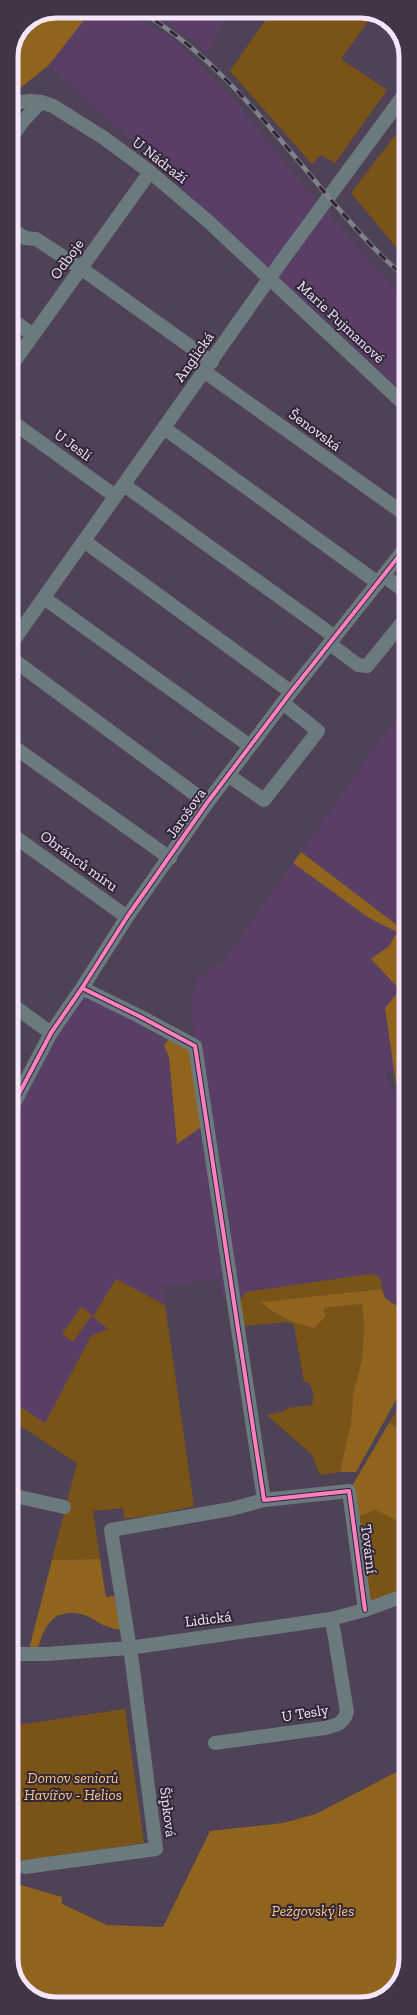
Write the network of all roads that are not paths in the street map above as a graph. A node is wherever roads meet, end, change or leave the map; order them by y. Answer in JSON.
{"nodes":[{"id":1,"x":42,"y":102,"type":"junction"},
{"id":2,"x":399,"y":102,"type":"edge"},
{"id":3,"x":18,"y":103,"type":"edge"},
{"id":4,"x":18,"y":128,"type":"edge"},
{"id":5,"x":150,"y":172,"type":"junction"},
{"id":6,"x":18,"y":234,"type":"edge"},
{"id":7,"x":82,"y":269,"type":"junction"},
{"id":8,"x":270,"y":279,"type":"junction"},
{"id":9,"x":18,"y":324,"type":"edge"},
{"id":10,"x":33,"y":335,"type":"junction"},
{"id":11,"x":18,"y":356,"type":"edge"},
{"id":12,"x":208,"y":367,"type":"junction"},
{"id":13,"x":399,"y":399,"type":"edge"},
{"id":14,"x":18,"y":426,"type":"edge"},
{"id":15,"x":164,"y":428,"type":"junction"},
{"id":16,"x":124,"y":485,"type":"junction"},
{"id":17,"x":115,"y":496,"type":"junction"},
{"id":18,"x":399,"y":510,"type":"edge"},
{"id":19,"x":84,"y":541,"type":"junction"},
{"id":20,"x":399,"y":556,"type":"edge"},
{"id":21,"x":381,"y":579,"type":"junction"},
{"id":22,"x":399,"y":588,"type":"edge"},
{"id":23,"x":44,"y":598,"type":"junction"},
{"id":24,"x":399,"y":627,"type":"edge"},
{"id":25,"x":18,"y":634,"type":"edge"},
{"id":26,"x":332,"y":640,"type":"junction"},
{"id":27,"x":18,"y":663,"type":"edge"},
{"id":28,"x":287,"y":697,"type":"junction"},
{"id":29,"x":250,"y":746,"type":"junction"},
{"id":30,"x":18,"y":750,"type":"edge"},
{"id":31,"x":228,"y":775,"type":"junction"},
{"id":32,"x":207,"y":803,"type":"junction"},
{"id":33,"x":18,"y":839,"type":"edge"},
{"id":34,"x":170,"y":858,"type":"junction"},
{"id":35,"x":127,"y":917,"type":"junction"},
{"id":36,"x":82,"y":988,"type":"junction"},
{"id":37,"x":18,"y":1009,"type":"edge"},
{"id":38,"x":51,"y":1033,"type":"junction"},
{"id":39,"x":18,"y":1096,"type":"edge"},
{"id":40,"x":18,"y":1498,"type":"edge"},
{"id":41,"x":264,"y":1500,"type":"junction"},
{"id":42,"x":64,"y":1507,"type":"dead end"},
{"id":43,"x":399,"y":1598,"type":"edge"},
{"id":44,"x":364,"y":1610,"type":"junction"},
{"id":45,"x":331,"y":1619,"type":"junction"},
{"id":46,"x":130,"y":1648,"type":"junction"},
{"id":47,"x":18,"y":1654,"type":"edge"},
{"id":48,"x":216,"y":1743,"type":"dead end"},
{"id":49,"x":25,"y":1867,"type":"dead end"}],
"edges":[{"from":1,"to":3,"type":"street","name":"U Nádraží"},
{"from":1,"to":4,"type":"street"},
{"from":1,"to":5,"type":"street","name":"U Nádraží"},
{"from":2,"to":8,"type":"street","name":"Anglická"},
{"from":5,"to":7,"type":"street","name":"Odboje"},
{"from":5,"to":8,"type":"street","name":"U Nádraží"},
{"from":6,"to":7,"type":"street","name":"Šenovská"},
{"from":7,"to":10,"type":"street","name":"Odboje"},
{"from":7,"to":12,"type":"street","name":"Šenovská"},
{"from":8,"to":12,"type":"street","name":"Anglická"},
{"from":8,"to":13,"type":"street","name":"Marie Pujmanové"},
{"from":9,"to":10,"type":"street"},
{"from":10,"to":11,"type":"street","name":"Odboje"},
{"from":12,"to":15,"type":"street","name":"Anglická"},
{"from":12,"to":18,"type":"street","name":"Šenovská"},
{"from":14,"to":17,"type":"street","name":"U Jeslí"},
{"from":15,"to":16,"type":"street","name":"Anglická"},
{"from":15,"to":21,"type":"street"},
{"from":16,"to":17,"type":"street","name":"Anglická"},
{"from":16,"to":26,"type":"street"},
{"from":17,"to":19,"type":"street","name":"Anglická"},
{"from":19,"to":23,"type":"street","name":"Anglická"},
{"from":19,"to":28,"type":"street"},
{"from":20,"to":21,"type":"street","name":"Jarošova"},
{"from":21,"to":22,"type":"street"},
{"from":21,"to":26,"type":"street","name":"Jarošova"},
{"from":23,"to":25,"type":"street","name":"Anglická"},
{"from":23,"to":29,"type":"street"},
{"from":24,"to":26,"type":"street"},
{"from":26,"to":28,"type":"street","name":"Jarošova"},
{"from":27,"to":32,"type":"street"},
{"from":28,"to":29,"type":"street","name":"Jarošova"},
{"from":28,"to":31,"type":"street"},
{"from":29,"to":31,"type":"street","name":"Jarošova"},
{"from":30,"to":34,"type":"street"},
{"from":31,"to":32,"type":"street","name":"Jarošova"},
{"from":32,"to":34,"type":"street","name":"Jarošova"},
{"from":33,"to":35,"type":"street","name":"Obránců míru"},
{"from":34,"to":35,"type":"street","name":"Jarošova"},
{"from":35,"to":36,"type":"street","name":"Jarošova"},
{"from":36,"to":38,"type":"street","name":"Jarošova"},
{"from":36,"to":41,"type":"street"},
{"from":37,"to":38,"type":"street"},
{"from":38,"to":39,"type":"street","name":"Jarošova"},
{"from":40,"to":42,"type":"street"},
{"from":41,"to":44,"type":"street","name":"Tovární"},
{"from":41,"to":46,"type":"street"},
{"from":43,"to":44,"type":"street","name":"Lidická"},
{"from":44,"to":45,"type":"street","name":"Lidická"},
{"from":45,"to":46,"type":"street","name":"Lidická"},
{"from":45,"to":48,"type":"street","name":"U Tesly"},
{"from":46,"to":47,"type":"street","name":"Lidická"},
{"from":46,"to":49,"type":"street","name":"Šípková"}]}
